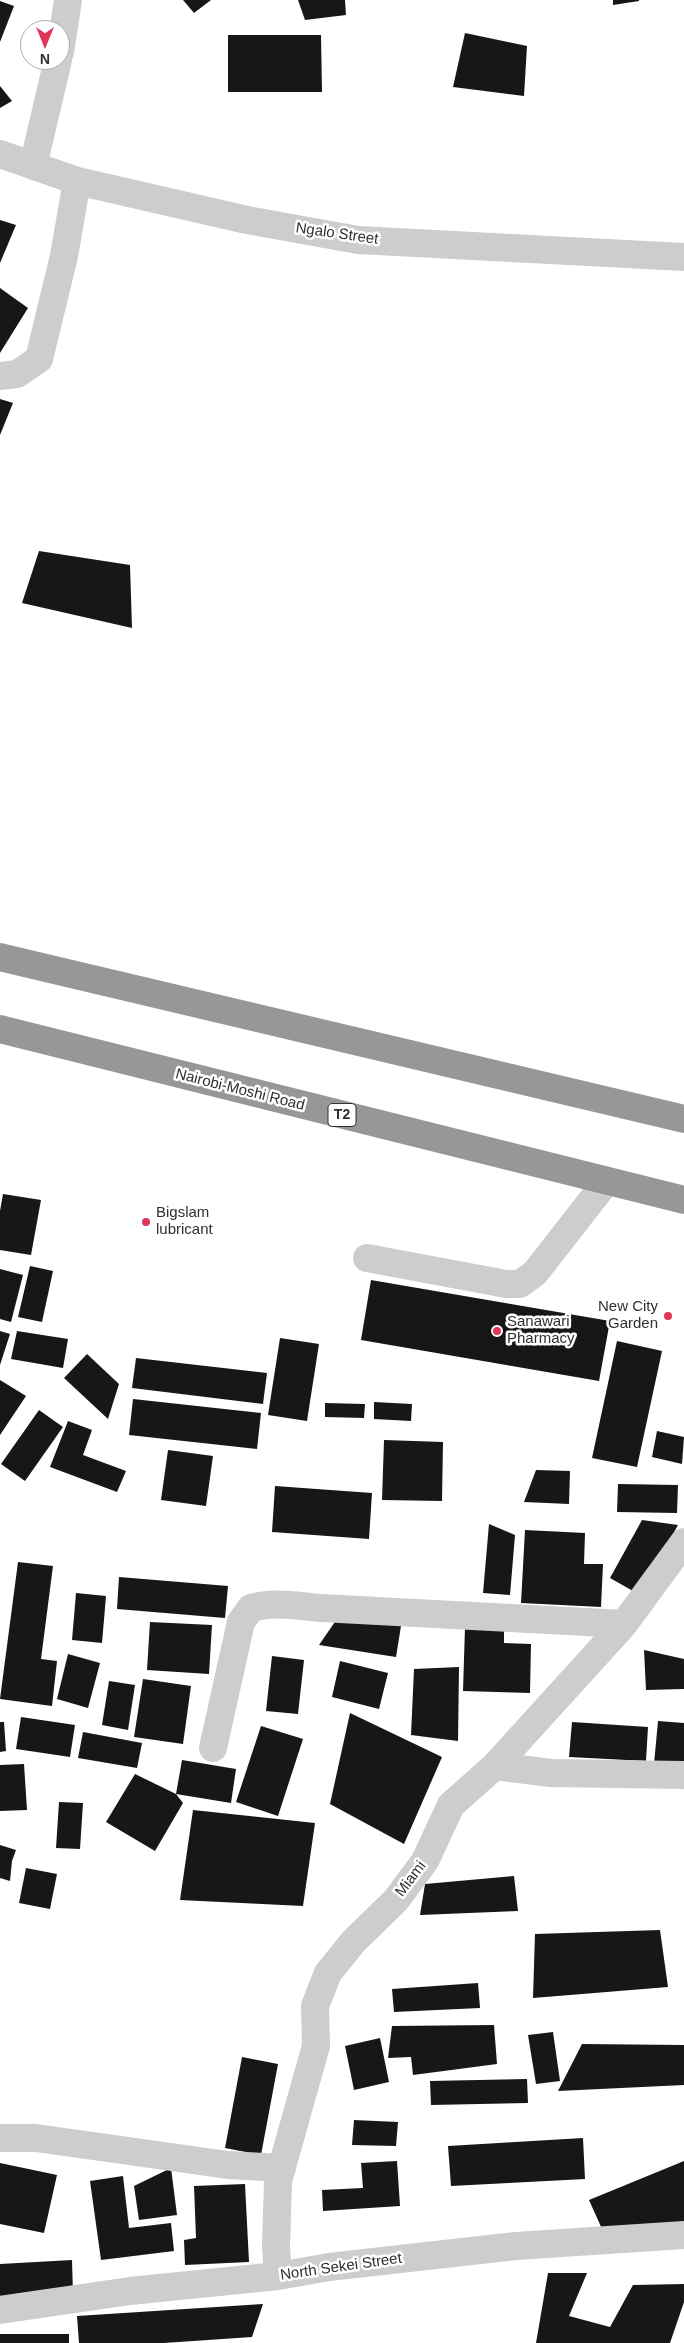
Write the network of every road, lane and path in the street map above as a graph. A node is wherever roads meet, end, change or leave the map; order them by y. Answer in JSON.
{"nodes":[{"id":1,"x":68,"y":0,"type":"edge"},
{"id":2,"x":65,"y":20,"type":"edge"},
{"id":3,"x":56,"y":70,"type":"edge"},
{"id":4,"x":0,"y":154,"type":"edge"},
{"id":5,"x":33,"y":166,"type":"junction"},
{"id":6,"x":77,"y":181,"type":"junction"},
{"id":7,"x":684,"y":257,"type":"edge"},
{"id":8,"x":0,"y":376,"type":"edge"},
{"id":9,"x":0,"y":957,"type":"edge"},
{"id":10,"x":0,"y":1029,"type":"edge"},
{"id":11,"x":684,"y":1119,"type":"edge"},
{"id":12,"x":606,"y":1182,"type":"junction"},
{"id":13,"x":684,"y":1200,"type":"edge"},
{"id":14,"x":367,"y":1258,"type":"dead end"},
{"id":15,"x":684,"y":1542,"type":"edge"},
{"id":16,"x":624,"y":1624,"type":"junction"},
{"id":17,"x":213,"y":1748,"type":"dead end"},
{"id":18,"x":495,"y":1766,"type":"junction"},
{"id":19,"x":684,"y":1775,"type":"edge"},
{"id":20,"x":0,"y":2138,"type":"edge"},
{"id":21,"x":282,"y":2168,"type":"junction"},
{"id":22,"x":684,"y":2236,"type":"edge"},
{"id":23,"x":278,"y":2276,"type":"junction"},
{"id":24,"x":0,"y":2310,"type":"edge"}],
"edges":[{"from":1,"to":2,"type":"street"},
{"from":3,"to":5,"type":"street"},
{"from":4,"to":5,"type":"street","name":"Ngalo Street"},
{"from":5,"to":6,"type":"street","name":"Ngalo Street"},
{"from":6,"to":7,"type":"street","name":"Ngalo Street"},
{"from":6,"to":8,"type":"street"},
{"from":9,"to":11,"type":"highway"},
{"from":10,"to":12,"type":"highway","name":"Nairobi-Moshi Road","number":"T2"},
{"from":12,"to":13,"type":"highway","name":"Nairobi-Moshi Road","number":"T2"},
{"from":12,"to":14,"type":"street"},
{"from":15,"to":16,"type":"street","name":"Miami"},
{"from":16,"to":17,"type":"street"},
{"from":16,"to":18,"type":"street","name":"Miami"},
{"from":18,"to":19,"type":"street"},
{"from":18,"to":21,"type":"street","name":"Miami"},
{"from":20,"to":21,"type":"street"},
{"from":21,"to":23,"type":"street","name":"Miami"},
{"from":22,"to":23,"type":"street","name":"North Sekei Street"},
{"from":23,"to":24,"type":"street","name":"North Sekei Street"}]}
